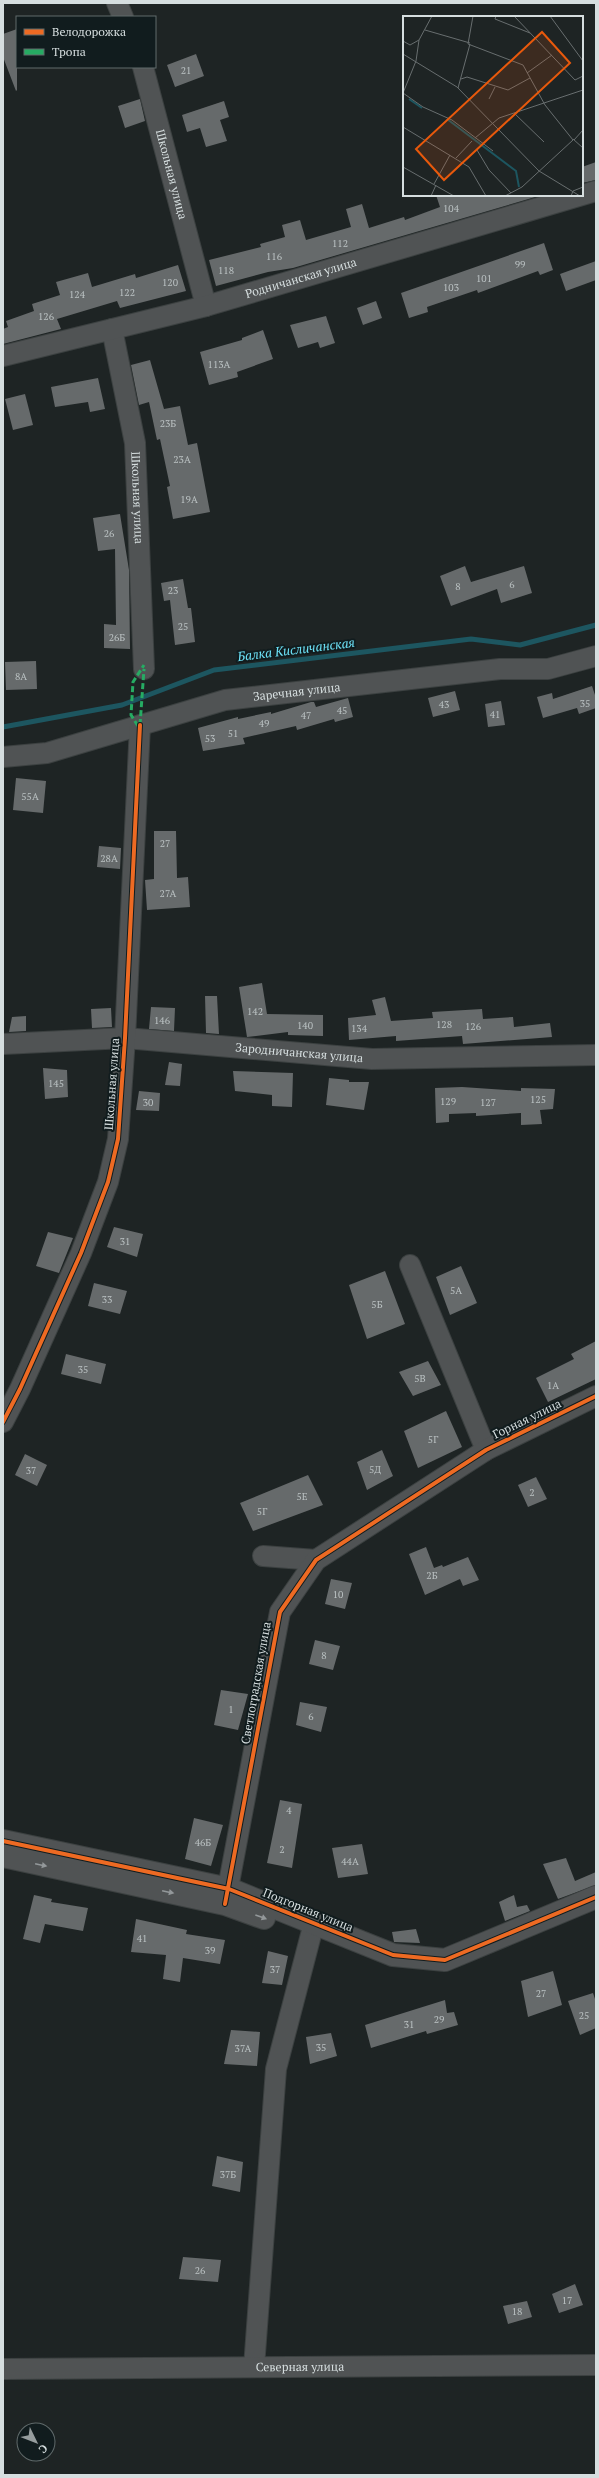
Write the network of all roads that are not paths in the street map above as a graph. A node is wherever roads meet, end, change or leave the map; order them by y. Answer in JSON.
{"nodes":[{"id":1,"x":117,"y":3,"type":"edge"},
{"id":2,"x":123,"y":16,"type":"edge"},
{"id":3,"x":143,"y":68,"type":"edge"},
{"id":4,"x":596,"y":191,"type":"edge"},
{"id":5,"x":583,"y":195,"type":"edge"},
{"id":6,"x":579,"y":196,"type":"edge"},
{"id":7,"x":206,"y":306,"type":"junction"},
{"id":8,"x":112,"y":329,"type":"junction"},
{"id":9,"x":3,"y":356,"type":"edge"},
{"id":10,"x":596,"y":656,"type":"edge"},
{"id":11,"x":144,"y":669,"type":"dead end"},
{"id":12,"x":140,"y":725,"type":"junction"},
{"id":13,"x":3,"y":757,"type":"edge"},
{"id":14,"x":125,"y":1038,"type":"junction"},
{"id":15,"x":3,"y":1044,"type":"edge"},
{"id":16,"x":596,"y":1055,"type":"edge"},
{"id":17,"x":410,"y":1266,"type":"dead end"},
{"id":18,"x":11,"y":1389,"type":"edge"},
{"id":19,"x":596,"y":1396,"type":"edge"},
{"id":20,"x":3,"y":1422,"type":"edge"},
{"id":21,"x":486,"y":1450,"type":"junction"},
{"id":22,"x":468,"y":1462,"type":"joint"},
{"id":23,"x":264,"y":1556,"type":"dead end"},
{"id":24,"x":316,"y":1560,"type":"junction"},
{"id":25,"x":3,"y":1840,"type":"edge"},
{"id":26,"x":3,"y":1856,"type":"edge"},
{"id":27,"x":227,"y":1896,"type":"junction"},
{"id":28,"x":596,"y":1897,"type":"edge"},
{"id":29,"x":596,"y":1913,"type":"edge"},
{"id":30,"x":313,"y":1929,"type":"junction"},
{"id":31,"x":596,"y":2365,"type":"edge"},
{"id":32,"x":254,"y":2367,"type":"junction"},
{"id":33,"x":3,"y":2369,"type":"edge"}],
"edges":[{"from":1,"to":2,"type":"street"},
{"from":3,"to":7,"type":"street","name":"Школьная улица"},
{"from":4,"to":5,"type":"street","name":"Родничанская улица"},
{"from":6,"to":7,"type":"street","name":"Родничанская улица"},
{"from":7,"to":8,"type":"street","name":"Родничанская улица"},
{"from":8,"to":9,"type":"street","name":"Родничанская улица"},
{"from":8,"to":11,"type":"street","name":"Школьная улица"},
{"from":10,"to":12,"type":"street","name":"Заречная улица"},
{"from":12,"to":13,"type":"street","name":"Заречная улица"},
{"from":12,"to":14,"type":"street","name":"Школьная улица"},
{"from":14,"to":15,"type":"street","name":"Зародничанская улица"},
{"from":14,"to":16,"type":"street","name":"Зародничанская улица"},
{"from":14,"to":18,"type":"street","name":"Школьная улица"},
{"from":17,"to":21,"type":"street","name":"Горная улица"},
{"from":18,"to":20,"type":"street","name":"Школьная улица"},
{"from":19,"to":21,"type":"street","name":"Горная улица"},
{"from":21,"to":22,"type":"street","name":"Горная улица"},
{"from":22,"to":24,"type":"street","name":"Светлоградская улица"},
{"from":23,"to":24,"type":"street"},
{"from":24,"to":27,"type":"street","name":"Светлоградская улица"},
{"from":25,"to":27,"type":"street"},
{"from":26,"to":27,"type":"street","one_way":true},
{"from":27,"to":30,"type":"street"},
{"from":28,"to":30,"type":"street","name":"Подгорная улица"},
{"from":29,"to":30,"type":"street"},
{"from":30,"to":32,"type":"street"},
{"from":31,"to":32,"type":"street","name":"Северная улица"},
{"from":32,"to":33,"type":"street","name":"Северная улица"}]}
